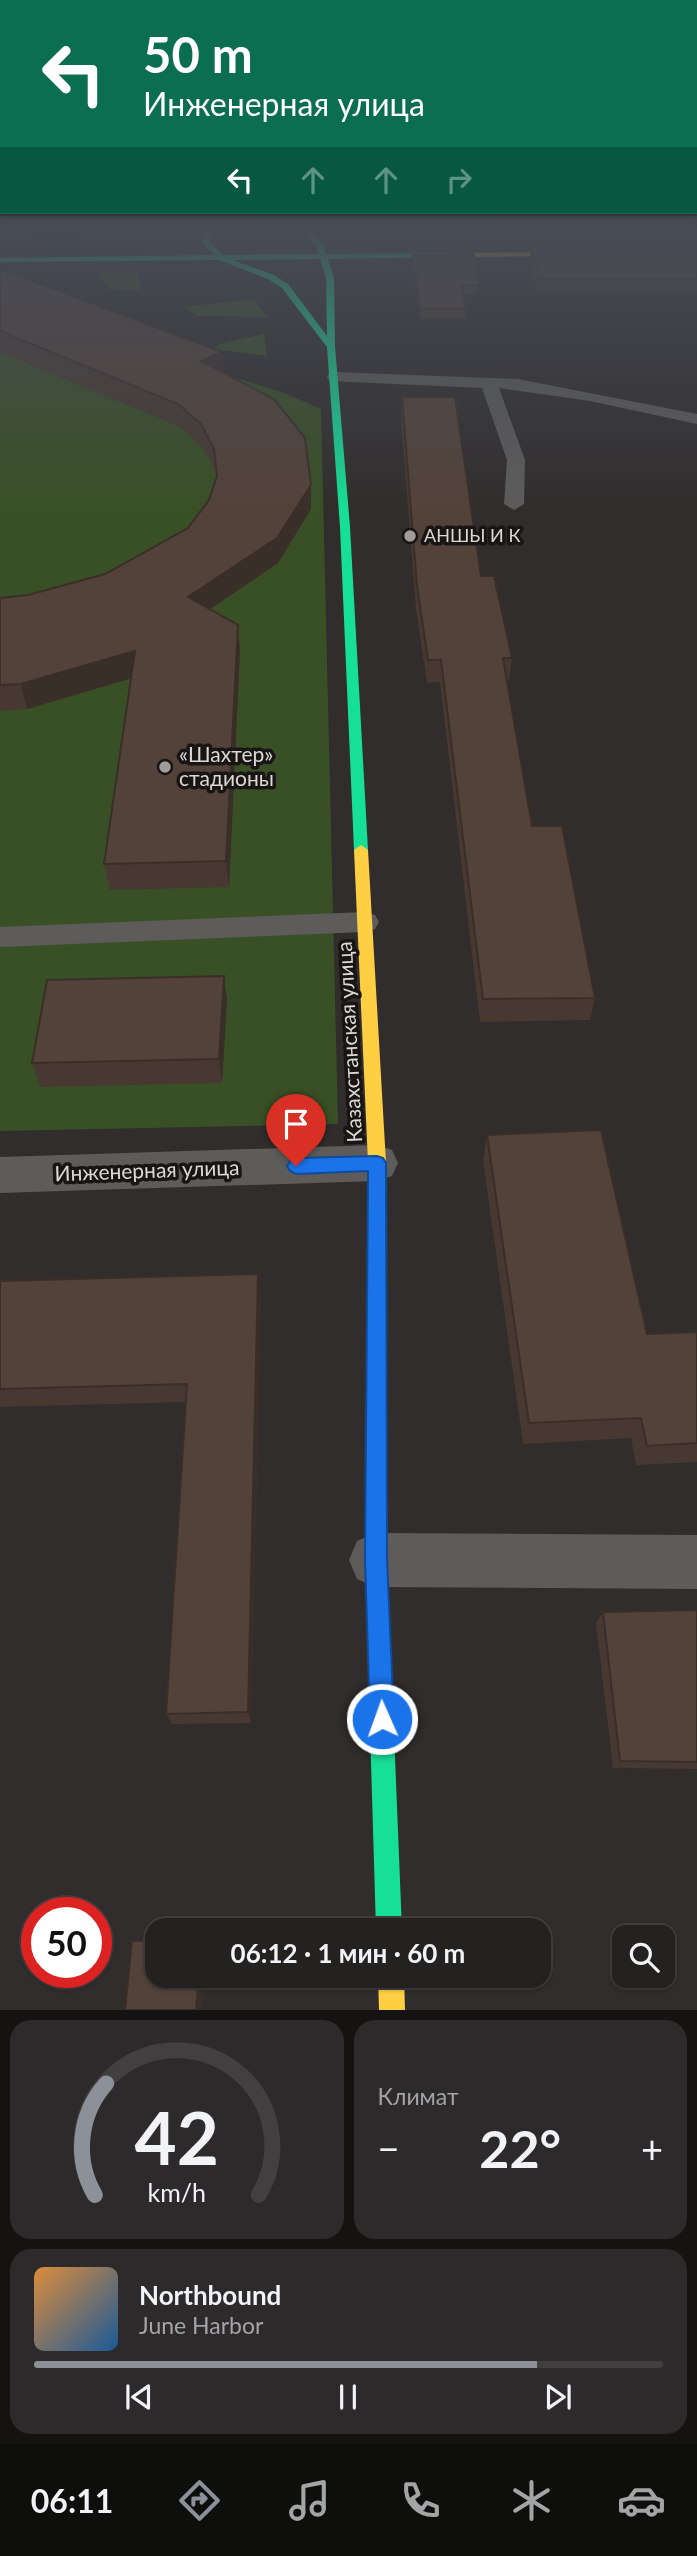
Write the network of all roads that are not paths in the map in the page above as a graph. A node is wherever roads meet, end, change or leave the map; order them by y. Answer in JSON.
{"nodes":[{"id":1,"x":315,"y":325,"type":"edge"},
{"id":2,"x":330,"y":325,"type":"edge"},
{"id":3,"x":329,"y":345,"type":"junction"},
{"id":4,"x":335,"y":377,"type":"junction"},
{"id":5,"x":488,"y":382,"type":"junction"},
{"id":6,"x":697,"y":419,"type":"edge"},
{"id":7,"x":514,"y":504,"type":"dead end"},
{"id":8,"x":365,"y":922,"type":"junction"},
{"id":9,"x":0,"y":937,"type":"edge"},
{"id":10,"x":377,"y":1163,"type":"junction"},
{"id":11,"x":0,"y":1175,"type":"edge"},
{"id":12,"x":376,"y":1560,"type":"junction"},
{"id":13,"x":697,"y":1562,"type":"edge"},
{"id":14,"x":389,"y":1918,"type":"edge"},
{"id":15,"x":391,"y":1988,"type":"edge"},
{"id":16,"x":392,"y":2010,"type":"edge"}],
"edges":[{"from":1,"to":3,"type":"main road"},
{"from":2,"to":3,"type":"main road","name":"Казахстанская улица"},
{"from":3,"to":4,"type":"main road","name":"Казахстанская улица"},
{"from":4,"to":5,"type":"lane"},
{"from":4,"to":8,"type":"main road","name":"Казахстанская улица"},
{"from":5,"to":6,"type":"lane"},
{"from":5,"to":7,"type":"lane"},
{"from":8,"to":9,"type":"lane"},
{"from":8,"to":10,"type":"main road","name":"Казахстанская улица"},
{"from":10,"to":11,"type":"street","name":"Инженерная улица"},
{"from":10,"to":12,"type":"main road","name":"Казахстанская улица"},
{"from":12,"to":13,"type":"street"},
{"from":12,"to":14,"type":"main road","name":"Казахстанская улица"},
{"from":15,"to":16,"type":"main road"}]}
